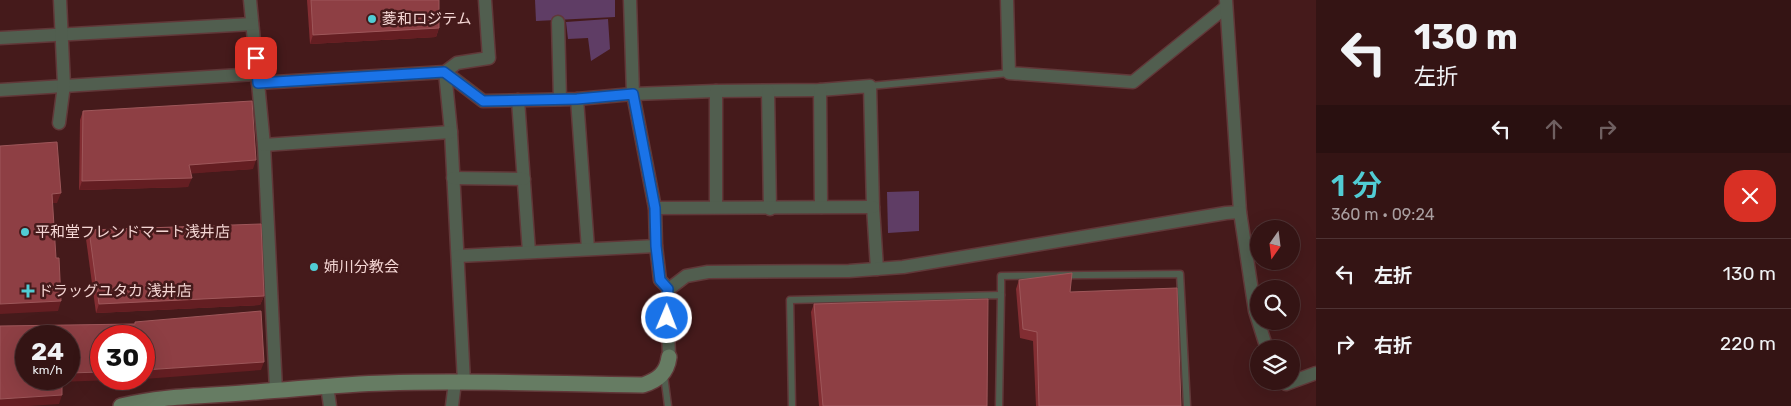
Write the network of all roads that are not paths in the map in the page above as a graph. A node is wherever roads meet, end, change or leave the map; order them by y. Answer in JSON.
{"nodes":[{"id":1,"x":60,"y":0,"type":"edge"},
{"id":2,"x":250,"y":0,"type":"edge"},
{"id":3,"x":485,"y":0,"type":"edge"},
{"id":4,"x":630,"y":0,"type":"edge"},
{"id":5,"x":1006,"y":0,"type":"edge"},
{"id":6,"x":1226,"y":3,"type":"edge"},
{"id":7,"x":558,"y":22,"type":"dead end"},
{"id":8,"x":252,"y":24,"type":"junction"},
{"id":9,"x":62,"y":34,"type":"junction"},
{"id":10,"x":0,"y":38,"type":"edge"},
{"id":11,"x":444,"y":72,"type":"junction"},
{"id":12,"x":1009,"y":74,"type":"junction"},
{"id":13,"x":258,"y":79,"type":"junction"},
{"id":14,"x":64,"y":85,"type":"junction"},
{"id":15,"x":870,"y":86,"type":"junction"},
{"id":16,"x":0,"y":90,"type":"edge"},
{"id":17,"x":820,"y":90,"type":"junction"},
{"id":18,"x":768,"y":91,"type":"junction"},
{"id":19,"x":716,"y":92,"type":"junction"},
{"id":20,"x":633,"y":94,"type":"junction"},
{"id":21,"x":560,"y":99,"type":"junction"},
{"id":22,"x":577,"y":99,"type":"junction"},
{"id":23,"x":518,"y":100,"type":"junction"},
{"id":24,"x":59,"y":122,"type":"dead end"},
{"id":25,"x":451,"y":132,"type":"junction"},
{"id":26,"x":264,"y":145,"type":"junction"},
{"id":27,"x":453,"y":178,"type":"junction"},
{"id":28,"x":524,"y":180,"type":"junction"},
{"id":29,"x":716,"y":207,"type":"junction"},
{"id":30,"x":820,"y":207,"type":"junction"},
{"id":31,"x":873,"y":207,"type":"junction"},
{"id":32,"x":655,"y":208,"type":"junction"},
{"id":33,"x":770,"y":209,"type":"junction"},
{"id":34,"x":1240,"y":212,"type":"junction"},
{"id":35,"x":656,"y":246,"type":"junction"},
{"id":36,"x":588,"y":249,"type":"junction"},
{"id":37,"x":529,"y":252,"type":"junction"},
{"id":38,"x":458,"y":256,"type":"junction"},
{"id":39,"x":877,"y":269,"type":"junction"},
{"id":40,"x":668,"y":289,"type":"junction"},
{"id":41,"x":1001,"y":295,"type":"junction"},
{"id":42,"x":1264,"y":340,"type":"edge"},
{"id":43,"x":669,"y":357,"type":"joint"},
{"id":44,"x":1316,"y":373,"type":"edge"},
{"id":45,"x":664,"y":374,"type":"junction"},
{"id":46,"x":1300,"y":379,"type":"edge"},
{"id":47,"x":459,"y":382,"type":"junction"},
{"id":48,"x":327,"y":386,"type":"junction"},
{"id":49,"x":276,"y":390,"type":"junction"},
{"id":50,"x":189,"y":402,"type":"edge"},
{"id":51,"x":121,"y":406,"type":"edge"},
{"id":52,"x":330,"y":406,"type":"edge"},
{"id":53,"x":452,"y":406,"type":"edge"},
{"id":54,"x":668,"y":406,"type":"edge"},
{"id":55,"x":792,"y":406,"type":"edge"},
{"id":56,"x":999,"y":406,"type":"edge"},
{"id":57,"x":1187,"y":406,"type":"edge"}],
"edges":[{"from":1,"to":9,"type":"street"},
{"from":2,"to":8,"type":"street"},
{"from":3,"to":11,"type":"street"},
{"from":4,"to":20,"type":"street"},
{"from":5,"to":12,"type":"street"},
{"from":6,"to":12,"type":"street"},
{"from":6,"to":34,"type":"street"},
{"from":7,"to":21,"type":"street"},
{"from":8,"to":9,"type":"street"},
{"from":8,"to":13,"type":"street"},
{"from":9,"to":10,"type":"street"},
{"from":9,"to":14,"type":"street"},
{"from":11,"to":13,"type":"street"},
{"from":11,"to":23,"type":"street"},
{"from":11,"to":25,"type":"street"},
{"from":12,"to":15,"type":"lane"},
{"from":13,"to":14,"type":"street"},
{"from":13,"to":26,"type":"street"},
{"from":14,"to":16,"type":"street"},
{"from":14,"to":24,"type":"street"},
{"from":15,"to":17,"type":"street"},
{"from":15,"to":31,"type":"street"},
{"from":17,"to":18,"type":"street"},
{"from":17,"to":30,"type":"street"},
{"from":18,"to":19,"type":"street"},
{"from":18,"to":33,"type":"street"},
{"from":19,"to":20,"type":"street"},
{"from":19,"to":29,"type":"street"},
{"from":20,"to":22,"type":"street"},
{"from":20,"to":32,"type":"street"},
{"from":21,"to":22,"type":"street"},
{"from":21,"to":23,"type":"street"},
{"from":22,"to":36,"type":"street"},
{"from":23,"to":28,"type":"street"},
{"from":25,"to":26,"type":"street"},
{"from":25,"to":27,"type":"street"},
{"from":26,"to":49,"type":"street"},
{"from":27,"to":28,"type":"street"},
{"from":27,"to":38,"type":"street"},
{"from":28,"to":37,"type":"street"},
{"from":29,"to":32,"type":"street"},
{"from":29,"to":33,"type":"street"},
{"from":30,"to":31,"type":"street"},
{"from":30,"to":33,"type":"street"},
{"from":31,"to":39,"type":"street"},
{"from":32,"to":35,"type":"street"},
{"from":34,"to":39,"type":"street"},
{"from":34,"to":42,"type":"street"},
{"from":35,"to":36,"type":"street"},
{"from":35,"to":40,"type":"street"},
{"from":36,"to":37,"type":"street"},
{"from":37,"to":38,"type":"street"},
{"from":38,"to":47,"type":"street"},
{"from":39,"to":40,"type":"street"},
{"from":40,"to":43,"type":"street"},
{"from":41,"to":55,"type":"lane"},
{"from":41,"to":56,"type":"lane"},
{"from":41,"to":57,"type":"lane"},
{"from":43,"to":45,"type":"street"},
{"from":44,"to":46,"type":"street"},
{"from":45,"to":47,"type":"street"},
{"from":45,"to":54,"type":"lane"},
{"from":47,"to":48,"type":"street"},
{"from":47,"to":53,"type":"street"},
{"from":48,"to":49,"type":"street"},
{"from":48,"to":52,"type":"street"},
{"from":49,"to":50,"type":"street"},
{"from":50,"to":51,"type":"street"}]}
